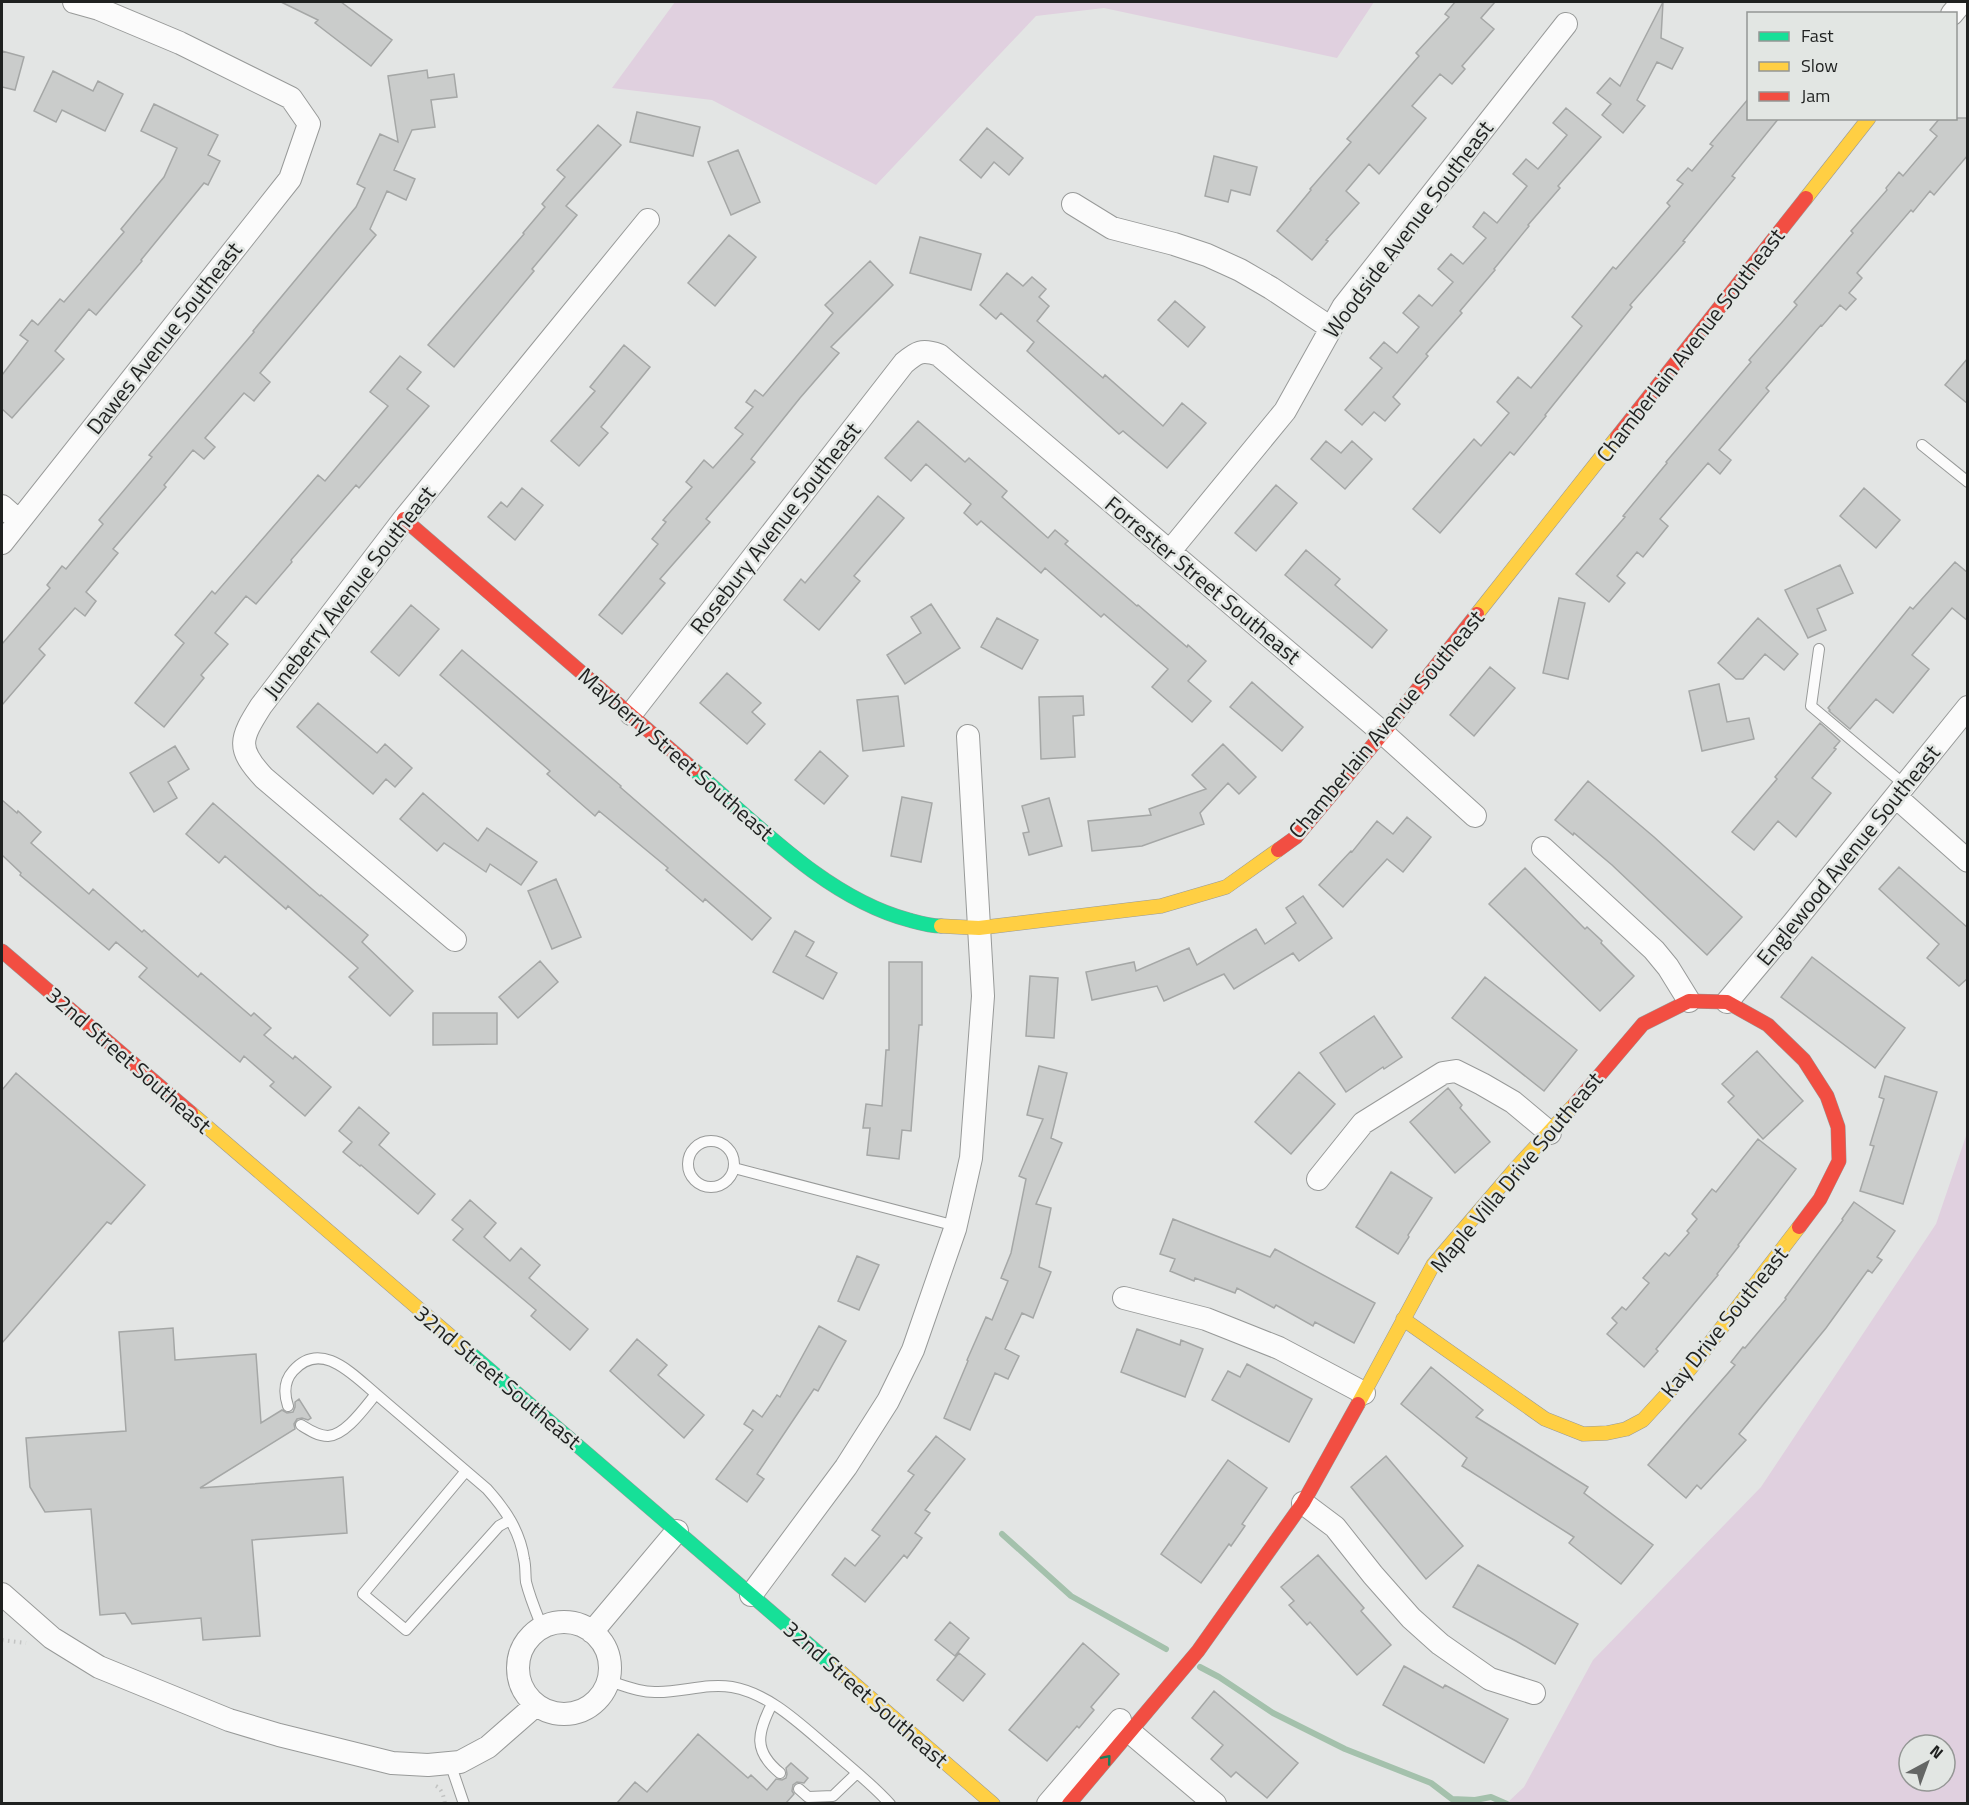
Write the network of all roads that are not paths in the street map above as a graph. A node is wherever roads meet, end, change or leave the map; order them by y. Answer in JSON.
{"nodes":[{"id":1,"x":74,"y":2,"type":"edge"},
{"id":2,"x":1566,"y":24,"type":"dead end"},
{"id":3,"x":1867,"y":120,"type":"edge"},
{"id":4,"x":1073,"y":204,"type":"dead end"},
{"id":5,"x":648,"y":220,"type":"dead end"},
{"id":6,"x":1331,"y":328,"type":"junction"},
{"id":7,"x":927,"y":351,"type":"joint"},
{"id":8,"x":1922,"y":445,"type":"dead end"},
{"id":9,"x":1968,"y":482,"type":"edge"},
{"id":10,"x":2,"y":506,"type":"edge"},
{"id":11,"x":404,"y":519,"type":"junction"},
{"id":12,"x":19,"y":521,"type":"junction"},
{"id":13,"x":2,"y":543,"type":"edge"},
{"id":14,"x":1170,"y":551,"type":"junction"},
{"id":15,"x":1819,"y":650,"type":"dead end"},
{"id":16,"x":1968,"y":707,"type":"edge"},
{"id":17,"x":631,"y":714,"type":"junction"},
{"id":18,"x":1383,"y":733,"type":"junction"},
{"id":19,"x":968,"y":736,"type":"dead end"},
{"id":20,"x":1900,"y":791,"type":"junction"},
{"id":21,"x":1475,"y":816,"type":"dead end"},
{"id":22,"x":1543,"y":848,"type":"dead end"},
{"id":23,"x":1968,"y":861,"type":"edge"},
{"id":24,"x":979,"y":928,"type":"junction"},
{"id":25,"x":455,"y":940,"type":"dead end"},
{"id":26,"x":2,"y":951,"type":"edge"},
{"id":27,"x":1689,"y":1001,"type":"junction"},
{"id":28,"x":1727,"y":1002,"type":"junction"},
{"id":29,"x":1550,"y":1133,"type":"junction"},
{"id":30,"x":735,"y":1168,"type":"junction"},
{"id":31,"x":1318,"y":1179,"type":"dead end"},
{"id":32,"x":956,"y":1226,"type":"junction"},
{"id":33,"x":1124,"y":1298,"type":"dead end"},
{"id":34,"x":1403,"y":1319,"type":"junction"},
{"id":35,"x":1364,"y":1393,"type":"junction"},
{"id":36,"x":376,"y":1394,"type":"junction"},
{"id":37,"x":288,"y":1406,"type":"dead end"},
{"id":38,"x":301,"y":1425,"type":"dead end"},
{"id":39,"x":466,"y":1471,"type":"junction"},
{"id":40,"x":1303,"y":1503,"type":"junction"},
{"id":41,"x":510,"y":1520,"type":"junction"},
{"id":42,"x":677,"y":1531,"type":"junction"},
{"id":43,"x":2,"y":1594,"type":"edge"},
{"id":44,"x":750,"y":1595,"type":"junction"},
{"id":45,"x":1222,"y":1618,"type":"junction"},
{"id":46,"x":542,"y":1627,"type":"junction"},
{"id":47,"x":592,"y":1632,"type":"junction"},
{"id":48,"x":609,"y":1681,"type":"junction"},
{"id":49,"x":1534,"y":1693,"type":"dead end"},
{"id":50,"x":772,"y":1704,"type":"junction"},
{"id":51,"x":536,"y":1705,"type":"junction"},
{"id":52,"x":1130,"y":1732,"type":"junction"},
{"id":53,"x":450,"y":1763,"type":"junction"},
{"id":54,"x":780,"y":1773,"type":"dead end"},
{"id":55,"x":857,"y":1773,"type":"junction"},
{"id":56,"x":799,"y":1789,"type":"dead end"},
{"id":57,"x":465,"y":1803,"type":"edge"},
{"id":58,"x":890,"y":1803,"type":"edge"},
{"id":59,"x":993,"y":1803,"type":"edge"},
{"id":60,"x":1048,"y":1803,"type":"edge"},
{"id":61,"x":1069,"y":1803,"type":"edge"},
{"id":62,"x":1215,"y":1803,"type":"edge"}],
"edges":[{"from":1,"to":12,"type":"street","name":"Dawes Avenue Southeast"},
{"from":2,"to":6,"type":"street","name":"Woodside Avenue Southeast"},
{"from":3,"to":18,"type":"street","name":"Chamberlain Avenue Southeast"},
{"from":4,"to":6,"type":"street"},
{"from":5,"to":11,"type":"street","name":"Juneberry Avenue Southeast"},
{"from":6,"to":14,"type":"street","name":"Woodside Avenue Southeast"},
{"from":7,"to":14,"type":"street","name":"Forrester Street Southeast"},
{"from":7,"to":17,"type":"street","name":"Rosebury Avenue Southeast"},
{"from":8,"to":9,"type":"lane"},
{"from":10,"to":12,"type":"street"},
{"from":11,"to":17,"type":"street","name":"Mayberry Street Southeast"},
{"from":11,"to":25,"type":"street","name":"Juneberry Avenue Southeast"},
{"from":12,"to":13,"type":"street","name":"Dawes Avenue Southeast"},
{"from":14,"to":18,"type":"street","name":"Forrester Street Southeast"},
{"from":15,"to":20,"type":"lane"},
{"from":16,"to":20,"type":"street","name":"Englewood Avenue Southeast"},
{"from":17,"to":24,"type":"street","name":"Mayberry Street Southeast"},
{"from":18,"to":21,"type":"street","name":"Forrester Street Southeast"},
{"from":18,"to":24,"type":"street","name":"Chamberlain Avenue Southeast"},
{"from":19,"to":24,"type":"street"},
{"from":20,"to":23,"type":"street"},
{"from":20,"to":28,"type":"street","name":"Englewood Avenue Southeast"},
{"from":22,"to":27,"type":"street"},
{"from":24,"to":32,"type":"street"},
{"from":26,"to":42,"type":"street","name":"32nd Street Southeast"},
{"from":27,"to":28,"type":"street","name":"Maple Villa Drive Southeast"},
{"from":27,"to":29,"type":"street","name":"Maple Villa Drive Southeast"},
{"from":28,"to":34,"type":"street","name":"Kay Drive Southeast"},
{"from":29,"to":31,"type":"street"},
{"from":29,"to":34,"type":"street","name":"Maple Villa Drive Southeast"},
{"from":30,"to":30,"type":"lane"},
{"from":30,"to":32,"type":"lane"},
{"from":32,"to":44,"type":"street"},
{"from":33,"to":35,"type":"street"},
{"from":34,"to":35,"type":"street","name":"Maple Villa Drive Southeast"},
{"from":35,"to":40,"type":"street","name":"Maple Villa Drive Southeast"},
{"from":36,"to":37,"type":"lane"},
{"from":36,"to":38,"type":"lane"},
{"from":36,"to":39,"type":"lane"},
{"from":39,"to":41,"type":"lane"},
{"from":39,"to":41,"type":"lane"},
{"from":40,"to":45,"type":"street","name":"Maple Villa Drive Southeast"},
{"from":40,"to":49,"type":"street"},
{"from":41,"to":46,"type":"lane"},
{"from":42,"to":44,"type":"street","name":"32nd Street Southeast"},
{"from":42,"to":47,"type":"street"},
{"from":43,"to":53,"type":"street"},
{"from":44,"to":59,"type":"street","name":"32nd Street Southeast"},
{"from":45,"to":52,"type":"street","name":"Maple Villa Drive Southeast"},
{"from":45,"to":60,"type":"street","name":"Maple Villa Drive Southeast"},
{"from":46,"to":47,"type":"street"},
{"from":46,"to":51,"type":"street"},
{"from":47,"to":48,"type":"street"},
{"from":48,"to":50,"type":"lane"},
{"from":48,"to":51,"type":"street"},
{"from":50,"to":54,"type":"lane"},
{"from":50,"to":55,"type":"lane"},
{"from":51,"to":53,"type":"street"},
{"from":61,"to":52,"type":"street","name":"Maple Villa Drive Southeast","one_way":true},
{"from":52,"to":62,"type":"street"},
{"from":53,"to":57,"type":"lane"},
{"from":55,"to":56,"type":"lane"},
{"from":55,"to":58,"type":"lane"}]}
